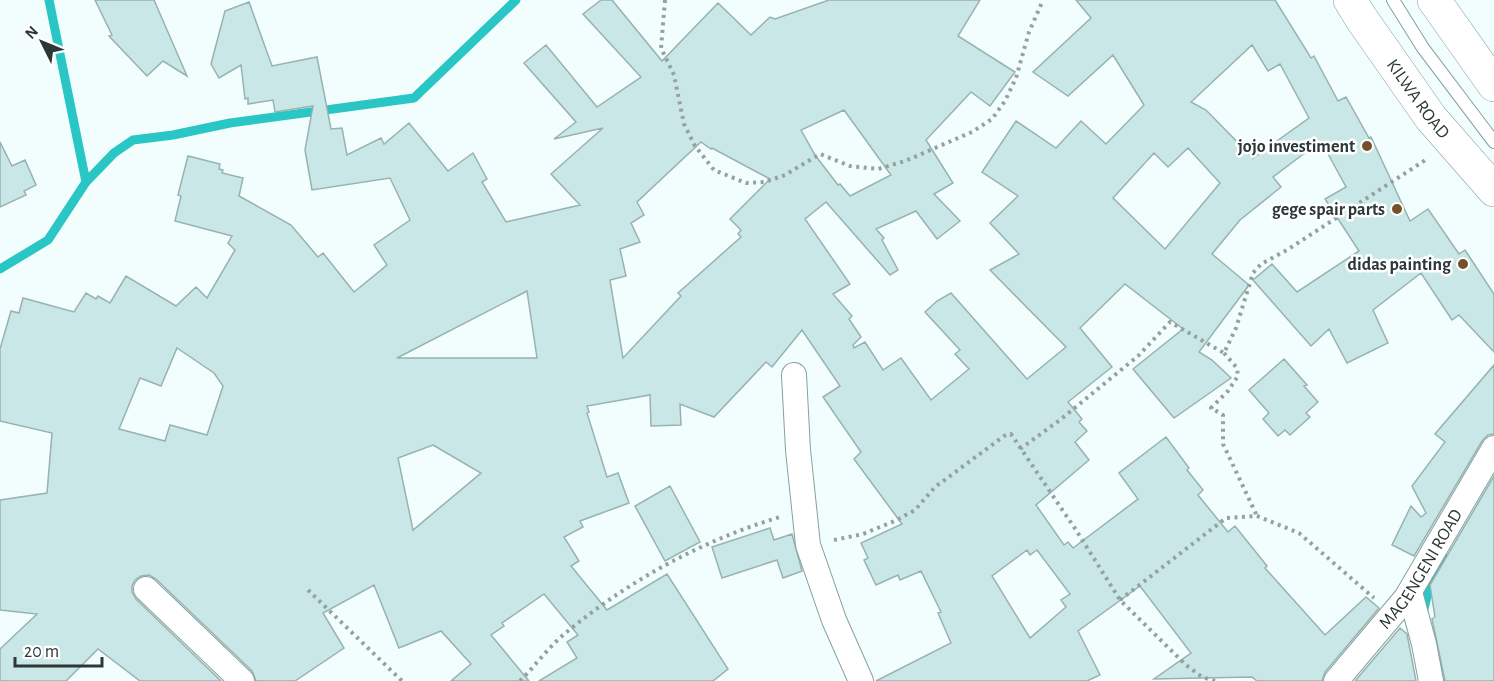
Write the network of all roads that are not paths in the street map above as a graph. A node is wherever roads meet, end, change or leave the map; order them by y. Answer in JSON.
{"nodes":[{"id":1,"x":1350,"y":0,"type":"edge"},
{"id":2,"x":1393,"y":0,"type":"edge"},
{"id":3,"x":1434,"y":0,"type":"edge"},
{"id":4,"x":1494,"y":85,"type":"edge"},
{"id":5,"x":1494,"y":142,"type":"edge"},
{"id":6,"x":1494,"y":190,"type":"edge"},
{"id":7,"x":794,"y":375,"type":"dead end"},
{"id":8,"x":1494,"y":448,"type":"edge"},
{"id":9,"x":146,"y":589,"type":"dead end"},
{"id":10,"x":1410,"y":592,"type":"junction"},
{"id":11,"x":242,"y":681,"type":"edge"},
{"id":12,"x":861,"y":681,"type":"edge"},
{"id":13,"x":1336,"y":681,"type":"edge"},
{"id":14,"x":1431,"y":681,"type":"edge"}],
"edges":[{"from":1,"to":6,"type":"highway","name":"KILWA ROAD"},
{"from":2,"to":5,"type":"lane"},
{"from":3,"to":4,"type":"highway"},
{"from":7,"to":12,"type":"street"},
{"from":8,"to":10,"type":"street","name":"MAGENGENI ROAD"},
{"from":9,"to":11,"type":"street"},
{"from":10,"to":13,"type":"street","name":"MAGENGENI ROAD"},
{"from":10,"to":14,"type":"street"}]}
